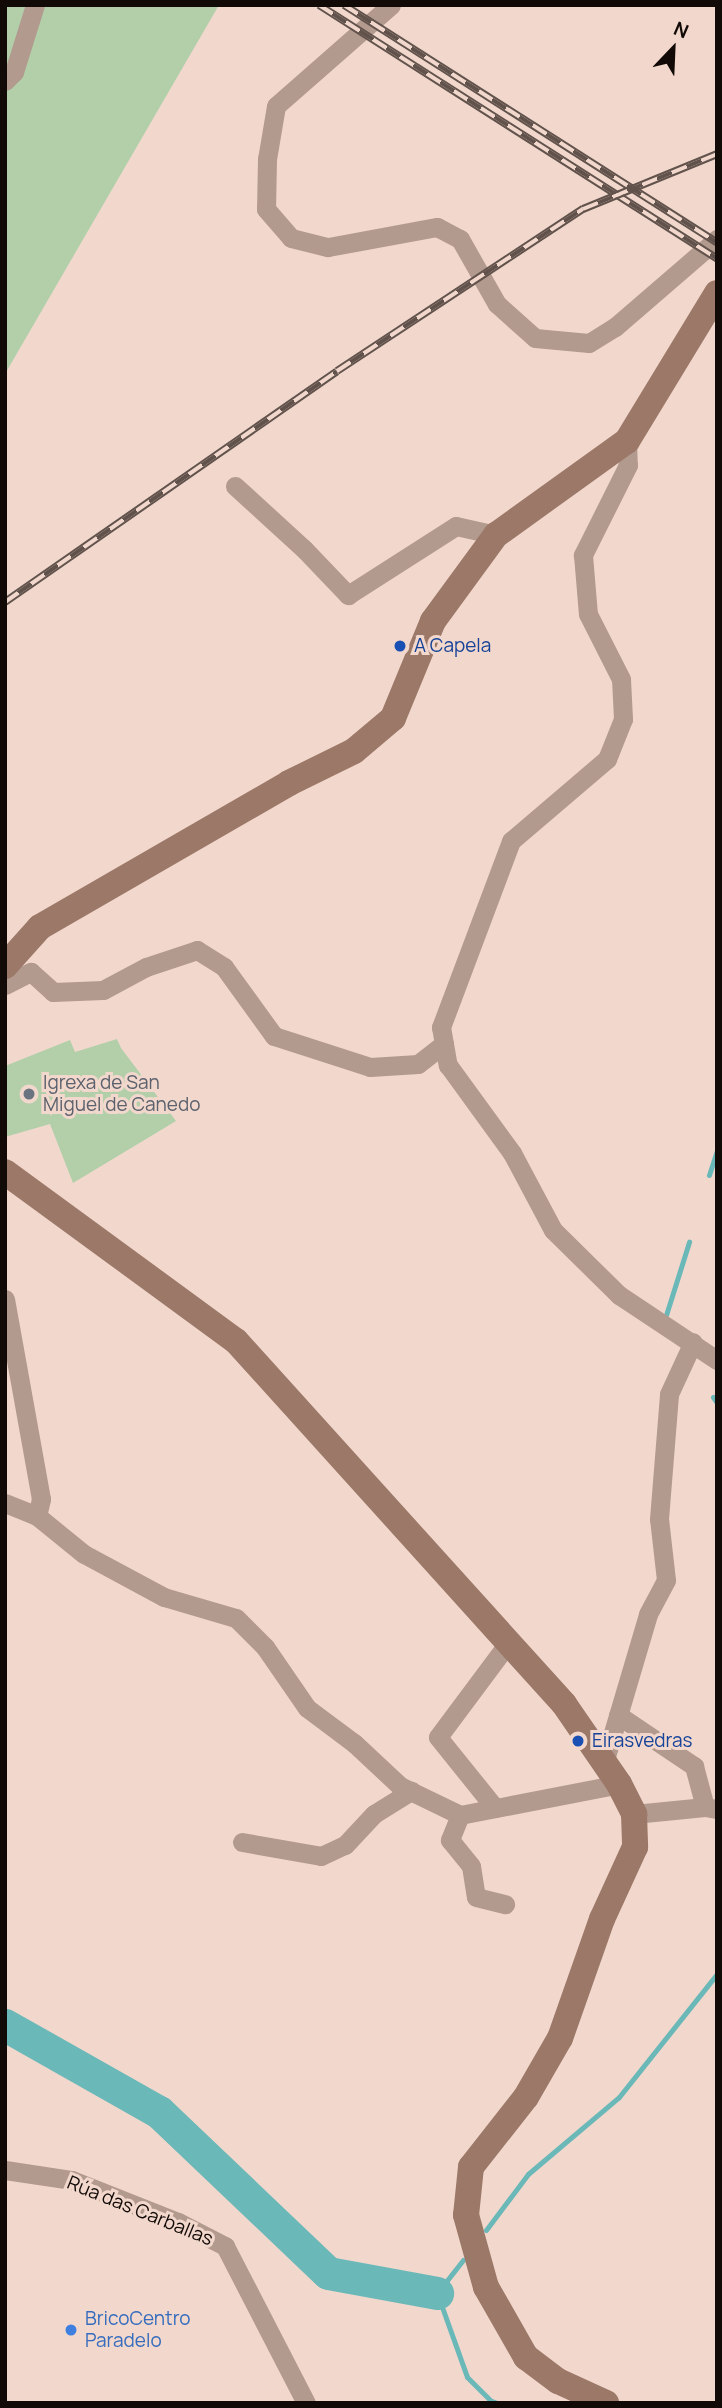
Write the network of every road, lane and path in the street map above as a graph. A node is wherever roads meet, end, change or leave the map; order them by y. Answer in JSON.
{"nodes":[{"id":1,"x":36,"y":5,"type":"edge"},
{"id":2,"x":391,"y":5,"type":"edge"},
{"id":3,"x":5,"y":81,"type":"edge"},
{"id":4,"x":717,"y":239,"type":"edge"},
{"id":5,"x":717,"y":293,"type":"edge"},
{"id":6,"x":627,"y":441,"type":"junction"},
{"id":7,"x":235,"y":486,"type":"dead end"},
{"id":8,"x":496,"y":535,"type":"junction"},
{"id":9,"x":5,"y":965,"type":"edge"},
{"id":10,"x":5,"y":985,"type":"edge"},
{"id":11,"x":444,"y":1044,"type":"junction"},
{"id":12,"x":5,"y":1172,"type":"edge"},
{"id":13,"x":5,"y":1299,"type":"edge"},
{"id":14,"x":693,"y":1342,"type":"junction"},
{"id":15,"x":717,"y":1360,"type":"edge"},
{"id":16,"x":5,"y":1503,"type":"edge"},
{"id":17,"x":37,"y":1516,"type":"junction"},
{"id":18,"x":508,"y":1643,"type":"junction"},
{"id":19,"x":618,"y":1716,"type":"junction"},
{"id":20,"x":612,"y":1773,"type":"junction"},
{"id":21,"x":411,"y":1791,"type":"junction"},
{"id":22,"x":495,"y":1808,"type":"junction"},
{"id":23,"x":711,"y":1808,"type":"edge"},
{"id":24,"x":634,"y":1814,"type":"junction"},
{"id":25,"x":460,"y":1815,"type":"junction"},
{"id":26,"x":242,"y":1842,"type":"dead end"},
{"id":27,"x":505,"y":1904,"type":"dead end"},
{"id":28,"x":5,"y":2170,"type":"edge"},
{"id":29,"x":306,"y":2403,"type":"edge"},
{"id":30,"x":606,"y":2403,"type":"edge"}],
"edges":[{"from":1,"to":3,"type":"street"},
{"from":2,"to":4,"type":"street"},
{"from":5,"to":6,"type":"street"},
{"from":6,"to":8,"type":"street"},
{"from":6,"to":11,"type":"street"},
{"from":7,"to":8,"type":"street"},
{"from":8,"to":9,"type":"street"},
{"from":10,"to":11,"type":"street"},
{"from":11,"to":14,"type":"street"},
{"from":12,"to":18,"type":"street"},
{"from":13,"to":17,"type":"street"},
{"from":14,"to":15,"type":"street"},
{"from":14,"to":19,"type":"street"},
{"from":16,"to":17,"type":"street"},
{"from":17,"to":21,"type":"street"},
{"from":18,"to":20,"type":"street"},
{"from":18,"to":22,"type":"street"},
{"from":19,"to":20,"type":"street"},
{"from":19,"to":23,"type":"street"},
{"from":20,"to":22,"type":"street"},
{"from":20,"to":24,"type":"street"},
{"from":21,"to":25,"type":"street"},
{"from":21,"to":26,"type":"street"},
{"from":22,"to":25,"type":"street"},
{"from":23,"to":24,"type":"street"},
{"from":24,"to":30,"type":"street"},
{"from":25,"to":27,"type":"street"},
{"from":28,"to":29,"type":"street","name":"Rúa das Carballas"}]}
